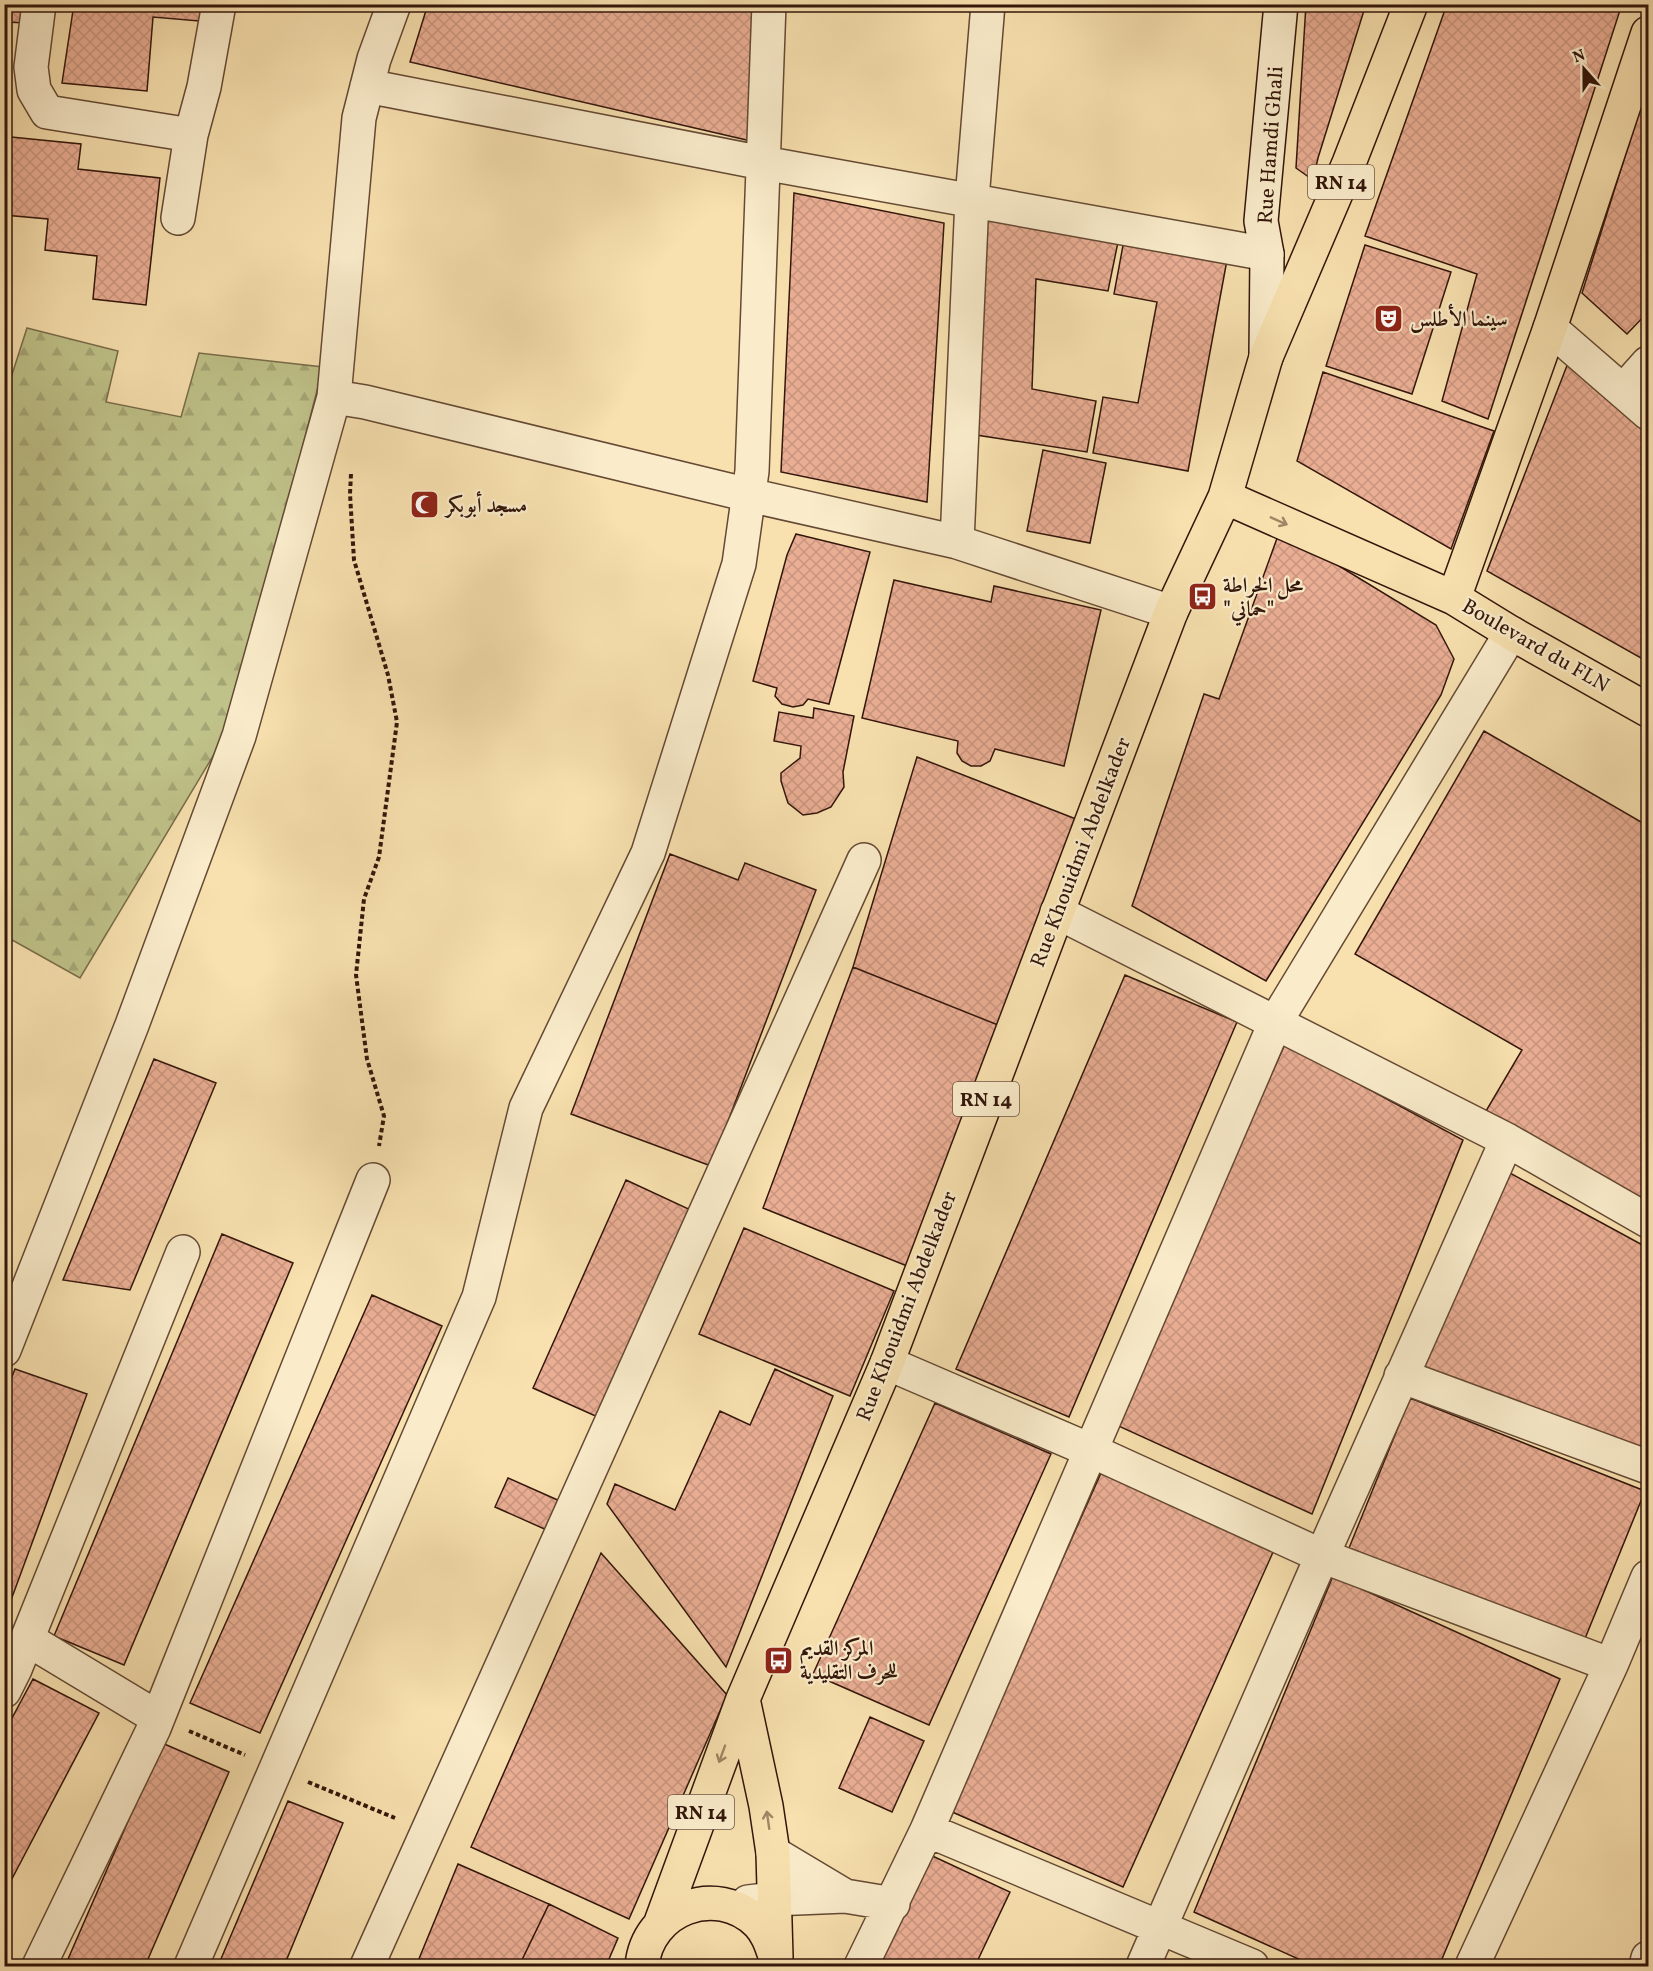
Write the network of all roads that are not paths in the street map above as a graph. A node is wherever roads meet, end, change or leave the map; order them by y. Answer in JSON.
{"nodes":[{"id":1,"x":39,"y":4,"type":"edge"},
{"id":2,"x":219,"y":4,"type":"edge"},
{"id":3,"x":394,"y":4,"type":"edge"},
{"id":4,"x":769,"y":4,"type":"edge"},
{"id":5,"x":987,"y":4,"type":"edge"},
{"id":6,"x":1281,"y":4,"type":"edge"},
{"id":7,"x":1411,"y":4,"type":"edge"},
{"id":8,"x":1648,"y":33,"type":"edge"},
{"id":9,"x":367,"y":86,"type":"junction"},
{"id":10,"x":191,"y":135,"type":"junction"},
{"id":11,"x":763,"y":163,"type":"junction"},
{"id":12,"x":972,"y":199,"type":"junction"},
{"id":13,"x":178,"y":218,"type":"dead end"},
{"id":14,"x":1267,"y":254,"type":"junction"},
{"id":15,"x":1550,"y":328,"type":"junction"},
{"id":16,"x":1266,"y":357,"type":"junction"},
{"id":17,"x":1648,"y":363,"type":"edge"},
{"id":18,"x":1623,"y":391,"type":"junction"},
{"id":19,"x":334,"y":397,"type":"junction"},
{"id":20,"x":1648,"y":413,"type":"edge"},
{"id":21,"x":749,"y":495,"type":"junction"},
{"id":22,"x":1225,"y":497,"type":"junction"},
{"id":23,"x":957,"y":543,"type":"junction"},
{"id":24,"x":1454,"y":597,"type":"junction"},
{"id":25,"x":1172,"y":612,"type":"junction"},
{"id":26,"x":1510,"y":633,"type":"junction"},
{"id":27,"x":1648,"y":710,"type":"edge"},
{"id":28,"x":864,"y":860,"type":"dead end"},
{"id":29,"x":1056,"y":912,"type":"junction"},
{"id":30,"x":1276,"y":1021,"type":"junction"},
{"id":31,"x":1507,"y":1140,"type":"junction"},
{"id":32,"x":373,"y":1180,"type":"road end"},
{"id":33,"x":1648,"y":1221,"type":"edge"},
{"id":34,"x":183,"y":1252,"type":"dead end"},
{"id":35,"x":4,"y":1350,"type":"edge"},
{"id":36,"x":887,"y":1363,"type":"junction"},
{"id":37,"x":1401,"y":1376,"type":"junction"},
{"id":38,"x":1092,"y":1451,"type":"junction"},
{"id":39,"x":1648,"y":1467,"type":"edge"},
{"id":40,"x":1322,"y":1556,"type":"junction"},
{"id":41,"x":1648,"y":1577,"type":"edge"},
{"id":42,"x":27,"y":1639,"type":"junction"},
{"id":43,"x":1611,"y":1665,"type":"junction"},
{"id":44,"x":4,"y":1691,"type":"edge"},
{"id":45,"x":743,"y":1699,"type":"junction"},
{"id":46,"x":158,"y":1718,"type":"junction"},
{"id":47,"x":927,"y":1830,"type":"junction"},
{"id":48,"x":773,"y":1852,"type":"junction"},
{"id":49,"x":845,"y":1896,"type":"junction"},
{"id":50,"x":773,"y":1899,"type":"junction"},
{"id":51,"x":892,"y":1904,"type":"junction"},
{"id":52,"x":725,"y":1905,"type":"junction"},
{"id":53,"x":660,"y":1925,"type":"junction"},
{"id":54,"x":1159,"y":1929,"type":"junction"},
{"id":55,"x":1648,"y":1958,"type":"edge"},
{"id":56,"x":776,"y":1962,"type":"edge"},
{"id":57,"x":39,"y":1966,"type":"edge"},
{"id":58,"x":191,"y":1966,"type":"edge"},
{"id":59,"x":367,"y":1966,"type":"edge"},
{"id":60,"x":642,"y":1966,"type":"edge"},
{"id":61,"x":861,"y":1966,"type":"edge"},
{"id":62,"x":1143,"y":1966,"type":"edge"},
{"id":63,"x":1252,"y":1966,"type":"edge"},
{"id":64,"x":1472,"y":1966,"type":"edge"},
{"id":65,"x":1646,"y":1966,"type":"edge"}],
"edges":[{"from":1,"to":10,"type":"street"},
{"from":2,"to":10,"type":"street"},
{"from":3,"to":9,"type":"street"},
{"from":4,"to":11,"type":"street"},
{"from":5,"to":12,"type":"street"},
{"from":6,"to":14,"type":"street","name":"Rue Hamdi Ghali"},
{"from":7,"to":16,"type":"main road","name":"Rue Khouidmi Abdelkader","number":"RN 14"},
{"from":8,"to":15,"type":"main road"},
{"from":9,"to":11,"type":"street"},
{"from":9,"to":19,"type":"street"},
{"from":10,"to":13,"type":"street"},
{"from":11,"to":12,"type":"street"},
{"from":11,"to":21,"type":"street"},
{"from":12,"to":14,"type":"street"},
{"from":12,"to":23,"type":"street"},
{"from":14,"to":16,"type":"street","name":"Rue Hamdi Ghali"},
{"from":15,"to":18,"type":"street"},
{"from":15,"to":24,"type":"main road"},
{"from":16,"to":22,"type":"main road","name":"Rue Khouidmi Abdelkader","number":"RN 14"},
{"from":17,"to":18,"type":"street"},
{"from":18,"to":20,"type":"street"},
{"from":19,"to":21,"type":"street"},
{"from":19,"to":35,"type":"street"},
{"from":21,"to":23,"type":"street"},
{"from":21,"to":58,"type":"street"},
{"from":22,"to":24,"type":"main road","name":"Boulevard du FLN","one_way":true},
{"from":22,"to":25,"type":"main road","name":"Rue Khouidmi Abdelkader","number":"RN 14"},
{"from":23,"to":25,"type":"street"},
{"from":24,"to":26,"type":"main road","name":"Boulevard du FLN"},
{"from":25,"to":29,"type":"main road","name":"Rue Khouidmi Abdelkader","number":"RN 14"},
{"from":26,"to":27,"type":"main road","name":"Boulevard du FLN"},
{"from":26,"to":30,"type":"street"},
{"from":28,"to":59,"type":"street"},
{"from":29,"to":30,"type":"street"},
{"from":29,"to":36,"type":"main road","name":"Rue Khouidmi Abdelkader","number":"RN 14"},
{"from":30,"to":31,"type":"street"},
{"from":30,"to":38,"type":"street"},
{"from":31,"to":33,"type":"street"},
{"from":31,"to":37,"type":"street"},
{"from":32,"to":46,"type":"street"},
{"from":34,"to":42,"type":"street"},
{"from":36,"to":38,"type":"street"},
{"from":36,"to":45,"type":"main road","name":"Rue Khouidmi Abdelkader","number":"RN 14"},
{"from":37,"to":39,"type":"street"},
{"from":37,"to":40,"type":"street"},
{"from":38,"to":40,"type":"street"},
{"from":38,"to":47,"type":"street"},
{"from":40,"to":43,"type":"street"},
{"from":40,"to":54,"type":"street"},
{"from":41,"to":43,"type":"street"},
{"from":42,"to":44,"type":"street"},
{"from":42,"to":46,"type":"street"},
{"from":43,"to":64,"type":"street"},
{"from":48,"to":45,"type":"main road","number":"RN 14","one_way":true},
{"from":45,"to":53,"type":"main road","number":"RN 14","one_way":true},
{"from":46,"to":57,"type":"street"},
{"from":47,"to":51,"type":"street"},
{"from":47,"to":54,"type":"street"},
{"from":48,"to":49,"type":"street"},
{"from":48,"to":50,"type":"main road","number":"RN 14"},
{"from":49,"to":50,"type":"street"},
{"from":49,"to":51,"type":"street"},
{"from":50,"to":52,"type":"street"},
{"from":50,"to":56,"type":"main road","number":"RN 14"},
{"from":51,"to":61,"type":"street"},
{"from":52,"to":53,"type":"main road"},
{"from":52,"to":56,"type":"main road"},
{"from":53,"to":60,"type":"main road"},
{"from":54,"to":62,"type":"street"},
{"from":54,"to":63,"type":"street"},
{"from":55,"to":65,"type":"street"}]}
